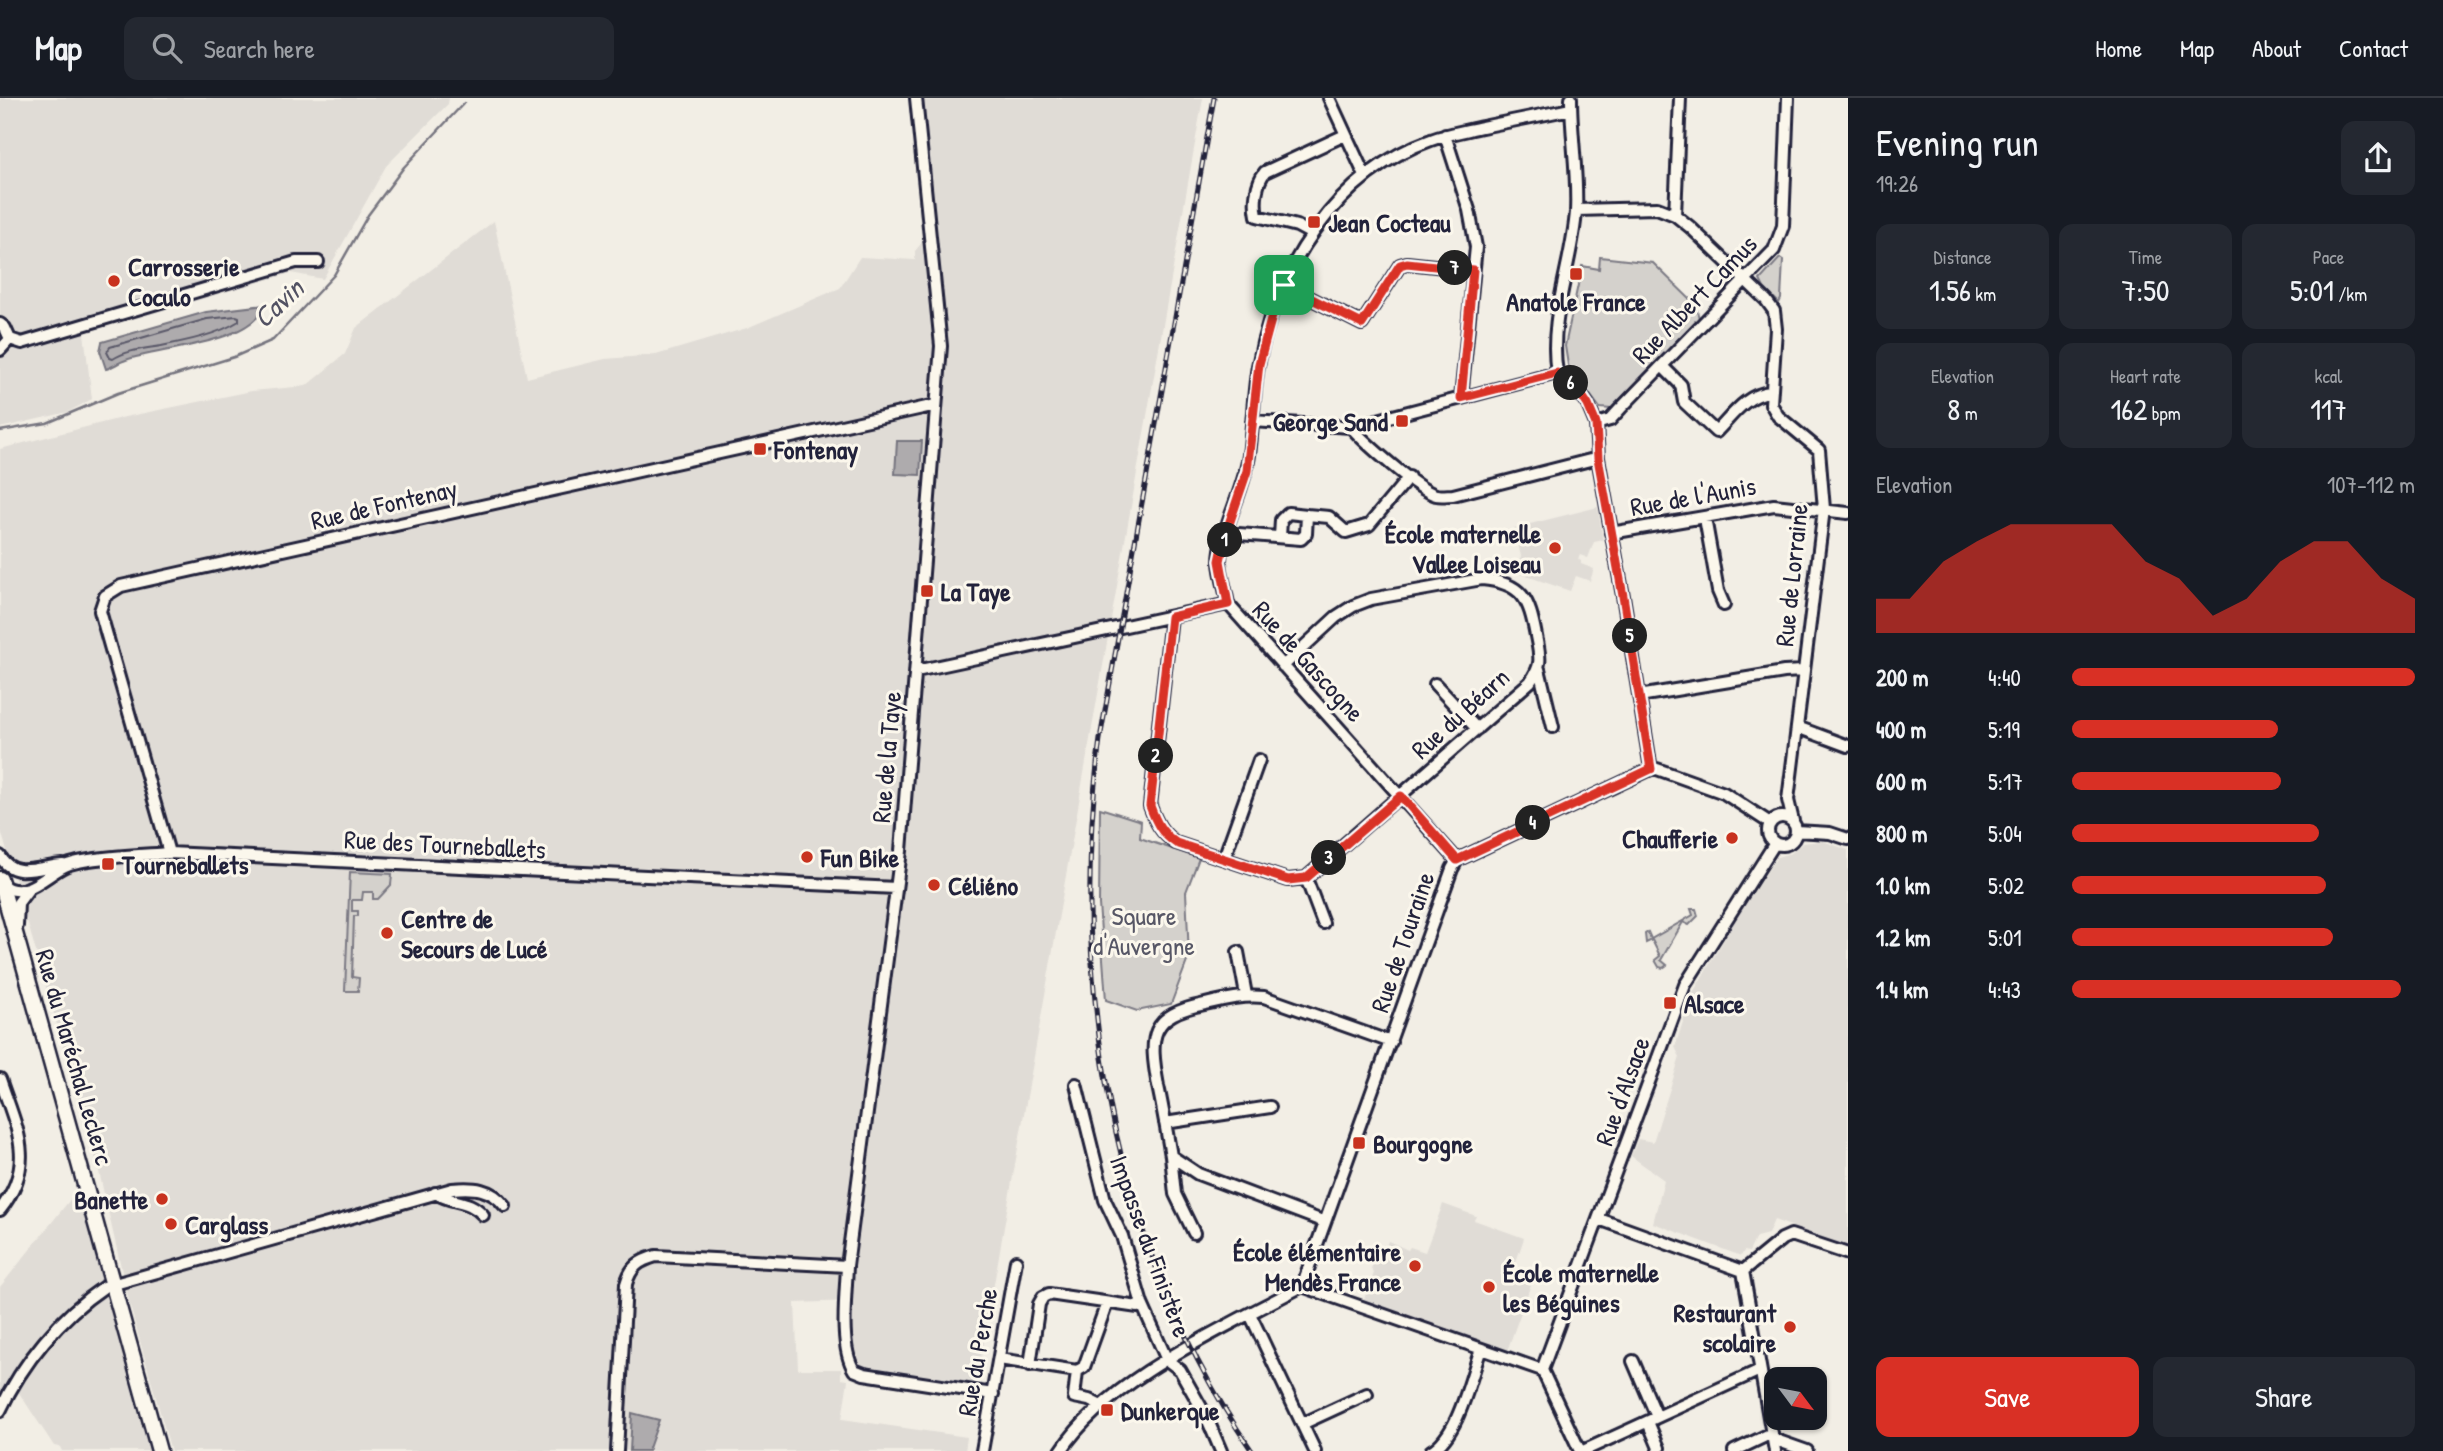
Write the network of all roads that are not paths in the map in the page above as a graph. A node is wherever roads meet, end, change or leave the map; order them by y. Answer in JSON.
{"nodes":[{"id":1,"x":916,"y":98,"type":"edge"},
{"id":2,"x":1329,"y":98,"type":"edge"},
{"id":3,"x":1679,"y":98,"type":"edge"},
{"id":4,"x":1788,"y":98,"type":"edge"},
{"id":5,"x":1571,"y":104,"type":"edge"},
{"id":6,"x":1345,"y":135,"type":"junction"},
{"id":7,"x":1444,"y":135,"type":"junction"},
{"id":8,"x":1365,"y":176,"type":"junction"},
{"id":9,"x":1576,"y":210,"type":"junction"},
{"id":10,"x":1675,"y":215,"type":"junction"},
{"id":11,"x":1312,"y":234,"type":"junction"},
{"id":12,"x":318,"y":262,"type":"dead end"},
{"id":13,"x":1473,"y":270,"type":"junction"},
{"id":14,"x":1746,"y":282,"type":"junction"},
{"id":15,"x":1284,"y":285,"type":"junction"},
{"id":16,"x":0,"y":324,"type":"edge"},
{"id":17,"x":10,"y":340,"type":"junction"},
{"id":18,"x":0,"y":349,"type":"edge"},
{"id":19,"x":1662,"y":366,"type":"junction"},
{"id":20,"x":1557,"y":373,"type":"junction"},
{"id":21,"x":1770,"y":392,"type":"junction"},
{"id":22,"x":1461,"y":398,"type":"junction"},
{"id":23,"x":936,"y":405,"type":"junction"},
{"id":24,"x":1252,"y":421,"type":"junction"},
{"id":25,"x":1596,"y":424,"type":"junction"},
{"id":26,"x":1351,"y":427,"type":"junction"},
{"id":27,"x":1598,"y":458,"type":"junction"},
{"id":28,"x":1409,"y":477,"type":"junction"},
{"id":29,"x":1824,"y":509,"type":"junction"},
{"id":30,"x":1848,"y":513,"type":"edge"},
{"id":31,"x":1307,"y":515,"type":"junction"},
{"id":32,"x":1705,"y":518,"type":"junction"},
{"id":33,"x":1226,"y":533,"type":"junction"},
{"id":34,"x":1611,"y":533,"type":"junction"},
{"id":35,"x":1280,"y":537,"type":"junction"},
{"id":36,"x":1228,"y":604,"type":"junction"},
{"id":37,"x":1724,"y":605,"type":"dead end"},
{"id":38,"x":1171,"y":617,"type":"junction"},
{"id":39,"x":1283,"y":666,"type":"junction"},
{"id":40,"x":1539,"y":669,"type":"junction"},
{"id":41,"x":916,"y":671,"type":"junction"},
{"id":42,"x":1803,"y":671,"type":"junction"},
{"id":43,"x":1435,"y":684,"type":"dead end"},
{"id":44,"x":1639,"y":696,"type":"junction"},
{"id":45,"x":1553,"y":727,"type":"dead end"},
{"id":46,"x":1797,"y":727,"type":"junction"},
{"id":47,"x":1477,"y":729,"type":"junction"},
{"id":48,"x":1848,"y":746,"type":"edge"},
{"id":49,"x":1259,"y":760,"type":"dead end"},
{"id":50,"x":1651,"y":769,"type":"junction"},
{"id":51,"x":1401,"y":796,"type":"junction"},
{"id":52,"x":1787,"y":805,"type":"junction"},
{"id":53,"x":1772,"y":821,"type":"junction"},
{"id":54,"x":1794,"y":826,"type":"junction"},
{"id":55,"x":1848,"y":839,"type":"edge"},
{"id":56,"x":1774,"y":843,"type":"junction"},
{"id":57,"x":169,"y":853,"type":"junction"},
{"id":58,"x":0,"y":856,"type":"edge"},
{"id":59,"x":1224,"y":858,"type":"junction"},
{"id":60,"x":1457,"y":860,"type":"junction"},
{"id":61,"x":66,"y":865,"type":"junction"},
{"id":62,"x":1306,"y":878,"type":"junction"},
{"id":63,"x":1,"y":882,"type":"edge"},
{"id":64,"x":31,"y":887,"type":"junction"},
{"id":65,"x":896,"y":888,"type":"junction"},
{"id":66,"x":1323,"y":923,"type":"dead end"},
{"id":67,"x":17,"y":939,"type":"junction"},
{"id":68,"x":1238,"y":952,"type":"dead end"},
{"id":69,"x":1245,"y":995,"type":"junction"},
{"id":70,"x":1391,"y":1042,"type":"junction"},
{"id":71,"x":0,"y":1079,"type":"edge"},
{"id":72,"x":1076,"y":1084,"type":"dead end"},
{"id":73,"x":1270,"y":1107,"type":"dead end"},
{"id":74,"x":1165,"y":1123,"type":"junction"},
{"id":75,"x":1171,"y":1156,"type":"junction"},
{"id":76,"x":435,"y":1193,"type":"junction"},
{"id":77,"x":505,"y":1206,"type":"dead end"},
{"id":78,"x":0,"y":1210,"type":"edge"},
{"id":79,"x":483,"y":1215,"type":"dead end"},
{"id":80,"x":1599,"y":1219,"type":"junction"},
{"id":81,"x":1325,"y":1222,"type":"junction"},
{"id":82,"x":1194,"y":1233,"type":"dead end"},
{"id":83,"x":1848,"y":1254,"type":"edge"},
{"id":84,"x":1016,"y":1261,"type":"dead end"},
{"id":85,"x":847,"y":1266,"type":"junction"},
{"id":86,"x":1743,"y":1271,"type":"junction"},
{"id":87,"x":114,"y":1283,"type":"junction"},
{"id":88,"x":1302,"y":1286,"type":"junction"},
{"id":89,"x":1107,"y":1303,"type":"junction"},
{"id":90,"x":1142,"y":1304,"type":"junction"},
{"id":91,"x":1250,"y":1314,"type":"junction"},
{"id":92,"x":1481,"y":1349,"type":"junction"},
{"id":93,"x":999,"y":1359,"type":"junction"},
{"id":94,"x":1167,"y":1360,"type":"junction"},
{"id":95,"x":1633,"y":1361,"type":"dead end"},
{"id":96,"x":1030,"y":1365,"type":"junction"},
{"id":97,"x":1542,"y":1370,"type":"junction"},
{"id":98,"x":1760,"y":1370,"type":"junction"},
{"id":99,"x":1077,"y":1371,"type":"junction"},
{"id":100,"x":993,"y":1394,"type":"junction"},
{"id":101,"x":1367,"y":1394,"type":"dead end"},
{"id":102,"x":1101,"y":1406,"type":"junction"},
{"id":103,"x":0,"y":1411,"type":"edge"},
{"id":104,"x":1652,"y":1419,"type":"junction"},
{"id":105,"x":1302,"y":1424,"type":"junction"},
{"id":106,"x":1774,"y":1441,"type":"edge"},
{"id":107,"x":159,"y":1451,"type":"edge"},
{"id":108,"x":617,"y":1451,"type":"edge"},
{"id":109,"x":982,"y":1451,"type":"edge"},
{"id":110,"x":1061,"y":1451,"type":"edge"},
{"id":111,"x":1221,"y":1451,"type":"edge"},
{"id":112,"x":1315,"y":1451,"type":"edge"},
{"id":113,"x":1431,"y":1451,"type":"edge"},
{"id":114,"x":1581,"y":1451,"type":"edge"},
{"id":115,"x":1658,"y":1451,"type":"edge"},
{"id":116,"x":1734,"y":1451,"type":"edge"},
{"id":117,"x":1807,"y":1451,"type":"edge"}],
"edges":[{"from":1,"to":23,"type":"street","name":"Rue de la Taye"},
{"from":2,"to":6,"type":"street"},
{"from":3,"to":10,"type":"street"},
{"from":4,"to":14,"type":"street","name":"Rue Albert Camus"},
{"from":5,"to":7,"type":"street"},
{"from":5,"to":9,"type":"street"},
{"from":6,"to":8,"type":"street"},
{"from":6,"to":11,"type":"street"},
{"from":7,"to":8,"type":"street"},
{"from":7,"to":13,"type":"street"},
{"from":8,"to":11,"type":"street"},
{"from":9,"to":10,"type":"street"},
{"from":9,"to":20,"type":"street"},
{"from":10,"to":14,"type":"street"},
{"from":11,"to":15,"type":"street"},
{"from":12,"to":17,"type":"street"},
{"from":13,"to":15,"type":"street"},
{"from":13,"to":22,"type":"street"},
{"from":14,"to":19,"type":"street","name":"Rue Albert Camus"},
{"from":14,"to":21,"type":"street"},
{"from":15,"to":24,"type":"street"},
{"from":16,"to":17,"type":"street"},
{"from":17,"to":18,"type":"street"},
{"from":19,"to":21,"type":"street"},
{"from":19,"to":25,"type":"street","name":"Rue Albert Camus"},
{"from":20,"to":22,"type":"street"},
{"from":20,"to":25,"type":"street"},
{"from":21,"to":29,"type":"street","name":"Rue de Lorraine"},
{"from":22,"to":26,"type":"street"},
{"from":23,"to":41,"type":"street","name":"Rue de la Taye"},
{"from":23,"to":57,"type":"street","name":"Rue de Fontenay"},
{"from":24,"to":26,"type":"street"},
{"from":24,"to":33,"type":"street"},
{"from":25,"to":27,"type":"street"},
{"from":26,"to":28,"type":"street"},
{"from":27,"to":28,"type":"street"},
{"from":27,"to":34,"type":"street"},
{"from":28,"to":31,"type":"street"},
{"from":29,"to":30,"type":"street","name":"Rue de l'Aunis"},
{"from":29,"to":32,"type":"street","name":"Rue de l'Aunis"},
{"from":29,"to":42,"type":"street","name":"Rue de Lorraine"},
{"from":31,"to":35,"type":"street"},
{"from":31,"to":35,"type":"street"},
{"from":32,"to":34,"type":"street","name":"Rue de l'Aunis"},
{"from":32,"to":37,"type":"street"},
{"from":33,"to":35,"type":"street"},
{"from":33,"to":36,"type":"street"},
{"from":34,"to":44,"type":"street"},
{"from":36,"to":38,"type":"street","name":"Rue de Gascogne"},
{"from":36,"to":39,"type":"street","name":"Rue de Gascogne"},
{"from":38,"to":41,"type":"street","name":"Rue de Gascogne"},
{"from":38,"to":59,"type":"street"},
{"from":39,"to":40,"type":"street","name":"Rue du Béarn"},
{"from":39,"to":51,"type":"street","name":"Rue de Gascogne"},
{"from":40,"to":45,"type":"street"},
{"from":40,"to":47,"type":"street","name":"Rue du Béarn"},
{"from":41,"to":65,"type":"street","name":"Rue de la Taye"},
{"from":42,"to":44,"type":"street"},
{"from":42,"to":46,"type":"street","name":"Rue de Lorraine"},
{"from":43,"to":47,"type":"street"},
{"from":44,"to":50,"type":"street"},
{"from":46,"to":48,"type":"street"},
{"from":46,"to":52,"type":"street","name":"Rue de Lorraine"},
{"from":47,"to":51,"type":"street","name":"Rue du Béarn"},
{"from":49,"to":59,"type":"street"},
{"from":50,"to":53,"type":"street"},
{"from":50,"to":60,"type":"street","name":"Rue de Touraine"},
{"from":51,"to":60,"type":"street","name":"Rue de Gascogne"},
{"from":51,"to":62,"type":"street","name":"Rue du Béarn"},
{"from":52,"to":53,"type":"street"},
{"from":52,"to":54,"type":"street","name":"Rue de Lorraine"},
{"from":53,"to":54,"type":"street"},
{"from":53,"to":56,"type":"street"},
{"from":54,"to":55,"type":"street"},
{"from":54,"to":56,"type":"street"},
{"from":56,"to":80,"type":"street","name":"Rue d'Alsace"},
{"from":57,"to":61,"type":"street","name":"Rue des Tourneballets"},
{"from":57,"to":65,"type":"street","name":"Rue des Tourneballets"},
{"from":58,"to":61,"type":"street"},
{"from":59,"to":62,"type":"street"},
{"from":60,"to":70,"type":"street","name":"Rue de Touraine"},
{"from":61,"to":64,"type":"street","name":"Rue des Tourneballets"},
{"from":62,"to":66,"type":"street"},
{"from":63,"to":64,"type":"street"},
{"from":63,"to":67,"type":"main road","name":"Rue du Maréchal Leclerc"},
{"from":64,"to":67,"type":"street"},
{"from":65,"to":85,"type":"street","name":"Rue de la Taye"},
{"from":67,"to":87,"type":"main road","name":"Rue du Maréchal Leclerc"},
{"from":68,"to":69,"type":"street"},
{"from":69,"to":70,"type":"street"},
{"from":69,"to":74,"type":"street"},
{"from":70,"to":81,"type":"street","name":"Rue de Touraine"},
{"from":71,"to":78,"type":"street"},
{"from":72,"to":90,"type":"street","name":"Impasse du Finistère"},
{"from":73,"to":74,"type":"street"},
{"from":74,"to":75,"type":"street"},
{"from":75,"to":81,"type":"street"},
{"from":75,"to":82,"type":"street"},
{"from":76,"to":77,"type":"street"},
{"from":76,"to":79,"type":"street"},
{"from":76,"to":87,"type":"street"},
{"from":80,"to":86,"type":"street"},
{"from":80,"to":97,"type":"street","name":"Rue d'Alsace"},
{"from":81,"to":88,"type":"street","name":"Rue de Touraine"},
{"from":83,"to":86,"type":"street"},
{"from":84,"to":93,"type":"street","name":"Rue du Perche"},
{"from":85,"to":100,"type":"street","name":"Rue de la Taye"},
{"from":85,"to":108,"type":"street"},
{"from":86,"to":98,"type":"street"},
{"from":87,"to":103,"type":"street"},
{"from":87,"to":107,"type":"main road","name":"Rue du Maréchal Leclerc"},
{"from":88,"to":91,"type":"street"},
{"from":88,"to":92,"type":"street"},
{"from":89,"to":90,"type":"street"},
{"from":89,"to":96,"type":"street"},
{"from":89,"to":99,"type":"street"},
{"from":90,"to":94,"type":"street","name":"Impasse du Finistère"},
{"from":91,"to":94,"type":"street"},
{"from":91,"to":105,"type":"street"},
{"from":92,"to":97,"type":"street"},
{"from":92,"to":113,"type":"street"},
{"from":93,"to":96,"type":"street"},
{"from":93,"to":100,"type":"street","name":"Rue du Perche"},
{"from":94,"to":102,"type":"street"},
{"from":94,"to":111,"type":"street","name":"Impasse du Finistère"},
{"from":95,"to":104,"type":"street"},
{"from":96,"to":99,"type":"street"},
{"from":97,"to":114,"type":"street"},
{"from":98,"to":104,"type":"street"},
{"from":98,"to":106,"type":"street"},
{"from":99,"to":102,"type":"street"},
{"from":100,"to":109,"type":"street","name":"Rue du Perche"},
{"from":101,"to":105,"type":"street"},
{"from":102,"to":110,"type":"street"},
{"from":104,"to":114,"type":"street"},
{"from":104,"to":115,"type":"street"},
{"from":105,"to":112,"type":"street"},
{"from":106,"to":116,"type":"street"},
{"from":106,"to":117,"type":"street"}]}
